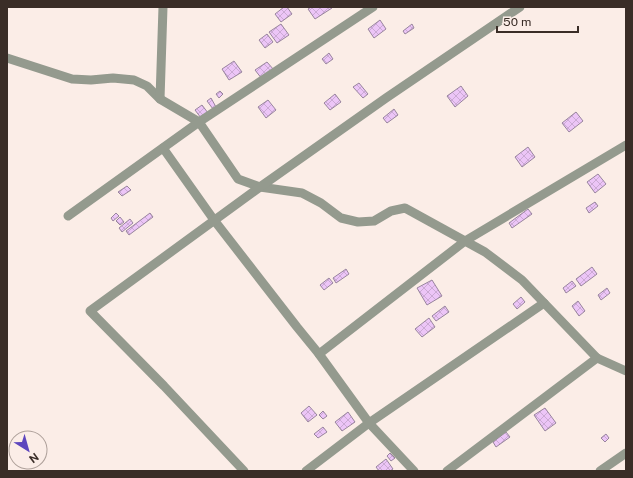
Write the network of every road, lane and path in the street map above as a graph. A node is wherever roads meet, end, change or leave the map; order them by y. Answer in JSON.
{"nodes":[{"id":1,"x":163,"y":7,"type":"edge"},
{"id":2,"x":373,"y":7,"type":"edge"},
{"id":3,"x":520,"y":7,"type":"edge"},
{"id":4,"x":7,"y":58,"type":"edge"},
{"id":5,"x":160,"y":99,"type":"junction"},
{"id":6,"x":198,"y":122,"type":"junction"},
{"id":7,"x":626,"y":145,"type":"edge"},
{"id":8,"x":163,"y":148,"type":"junction"},
{"id":9,"x":260,"y":187,"type":"junction"},
{"id":10,"x":68,"y":216,"type":"dead end"},
{"id":11,"x":214,"y":220,"type":"junction"},
{"id":12,"x":465,"y":241,"type":"junction"},
{"id":13,"x":544,"y":303,"type":"junction"},
{"id":14,"x":320,"y":354,"type":"junction"},
{"id":15,"x":597,"y":358,"type":"junction"},
{"id":16,"x":626,"y":371,"type":"edge"},
{"id":17,"x":369,"y":423,"type":"junction"},
{"id":18,"x":626,"y":453,"type":"edge"},
{"id":19,"x":453,"y":469,"type":"edge"},
{"id":20,"x":244,"y":471,"type":"edge"},
{"id":21,"x":306,"y":471,"type":"edge"},
{"id":22,"x":414,"y":471,"type":"edge"},
{"id":23,"x":600,"y":471,"type":"edge"}],
"edges":[{"from":1,"to":5,"type":"street"},
{"from":2,"to":6,"type":"street"},
{"from":3,"to":9,"type":"street"},
{"from":4,"to":5,"type":"street"},
{"from":5,"to":6,"type":"street"},
{"from":6,"to":8,"type":"street"},
{"from":6,"to":9,"type":"street"},
{"from":7,"to":12,"type":"street"},
{"from":8,"to":10,"type":"street"},
{"from":8,"to":11,"type":"street"},
{"from":9,"to":11,"type":"street"},
{"from":9,"to":12,"type":"street"},
{"from":11,"to":14,"type":"street"},
{"from":11,"to":20,"type":"street"},
{"from":12,"to":13,"type":"street"},
{"from":12,"to":14,"type":"street"},
{"from":13,"to":15,"type":"street"},
{"from":13,"to":17,"type":"street"},
{"from":14,"to":17,"type":"street"},
{"from":15,"to":16,"type":"street"},
{"from":15,"to":19,"type":"street"},
{"from":17,"to":21,"type":"street"},
{"from":17,"to":22,"type":"street"},
{"from":18,"to":23,"type":"street"}]}
